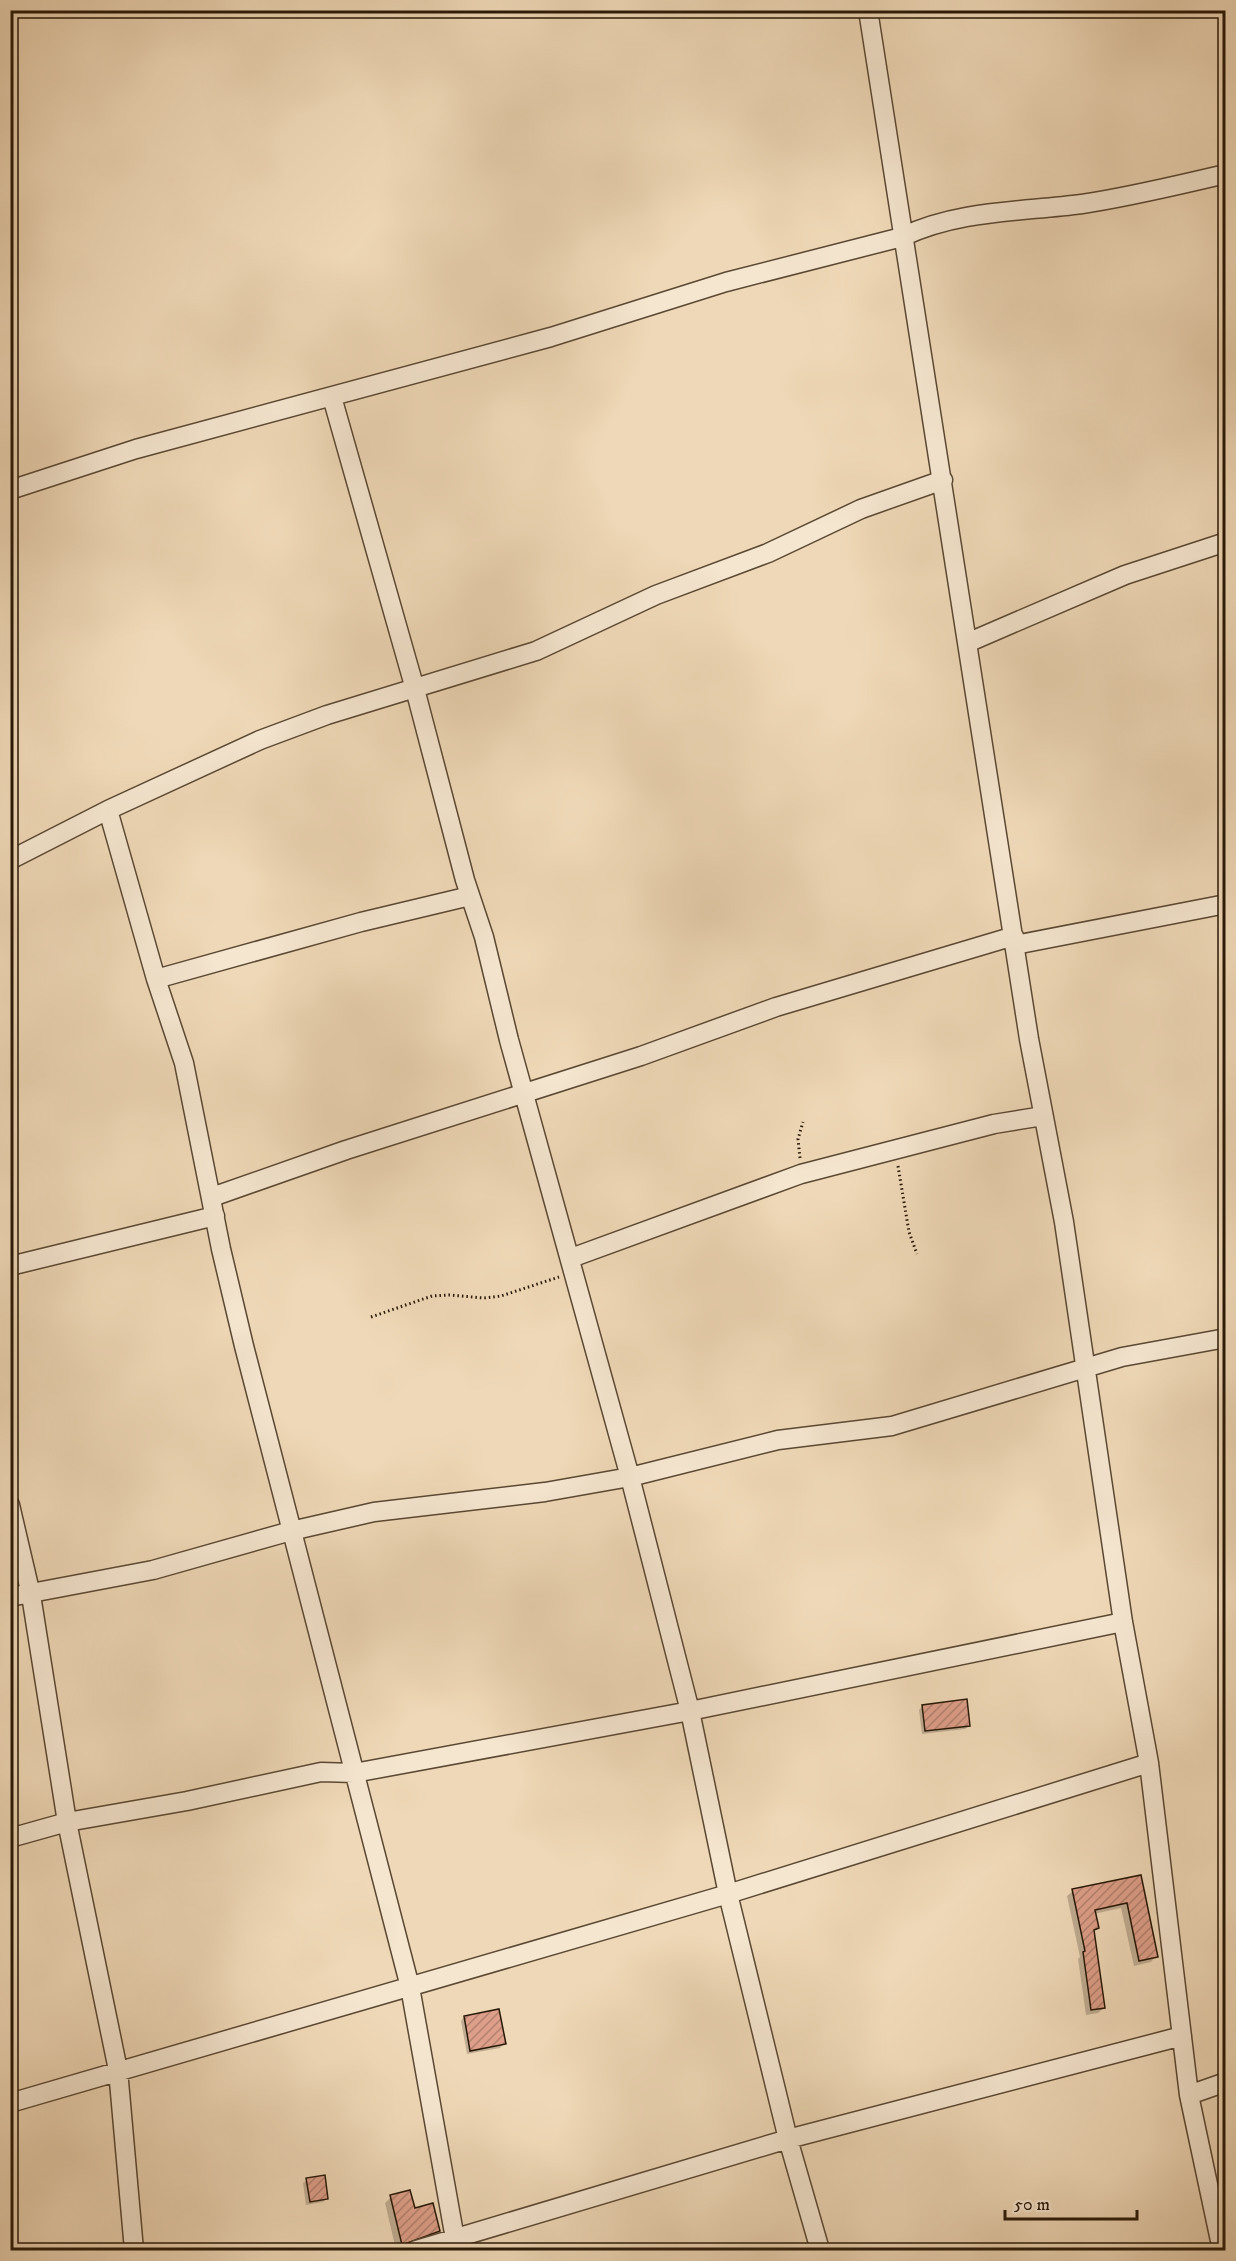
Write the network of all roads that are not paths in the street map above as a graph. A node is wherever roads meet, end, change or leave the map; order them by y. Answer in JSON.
{"nodes":[{"id":1,"x":868,"y":10,"type":"edge"},
{"id":2,"x":1226,"y":174,"type":"edge"},
{"id":3,"x":902,"y":237,"type":"junction"},
{"id":4,"x":332,"y":397,"type":"junction"},
{"id":5,"x":943,"y":480,"type":"junction"},
{"id":6,"x":10,"y":490,"type":"edge"},
{"id":7,"x":1226,"y":542,"type":"edge"},
{"id":8,"x":967,"y":644,"type":"junction"},
{"id":9,"x":416,"y":689,"type":"junction"},
{"id":10,"x":108,"y":810,"type":"junction"},
{"id":11,"x":10,"y":860,"type":"edge"},
{"id":12,"x":470,"y":896,"type":"junction"},
{"id":13,"x":1226,"y":904,"type":"edge"},
{"id":14,"x":1014,"y":940,"type":"junction"},
{"id":15,"x":156,"y":979,"type":"junction"},
{"id":16,"x":524,"y":1093,"type":"junction"},
{"id":17,"x":1043,"y":1116,"type":"junction"},
{"id":18,"x":212,"y":1197,"type":"junction"},
{"id":19,"x":215,"y":1216,"type":"junction"},
{"id":20,"x":572,"y":1265,"type":"junction"},
{"id":21,"x":10,"y":1266,"type":"edge"},
{"id":22,"x":1226,"y":1338,"type":"edge"},
{"id":23,"x":1088,"y":1367,"type":"junction"},
{"id":24,"x":630,"y":1478,"type":"junction"},
{"id":25,"x":10,"y":1505,"type":"edge"},
{"id":26,"x":291,"y":1530,"type":"junction"},
{"id":27,"x":31,"y":1595,"type":"junction"},
{"id":28,"x":10,"y":1597,"type":"edge"},
{"id":29,"x":1123,"y":1622,"type":"junction"},
{"id":30,"x":690,"y":1711,"type":"junction"},
{"id":31,"x":1149,"y":1763,"type":"junction"},
{"id":32,"x":354,"y":1773,"type":"junction"},
{"id":33,"x":67,"y":1822,"type":"junction"},
{"id":34,"x":10,"y":1838,"type":"edge"},
{"id":35,"x":729,"y":1894,"type":"junction"},
{"id":36,"x":410,"y":1988,"type":"junction"},
{"id":37,"x":1182,"y":2036,"type":"junction"},
{"id":38,"x":118,"y":2070,"type":"junction"},
{"id":39,"x":1226,"y":2082,"type":"edge"},
{"id":40,"x":1189,"y":2095,"type":"junction"},
{"id":41,"x":10,"y":2103,"type":"edge"},
{"id":42,"x":788,"y":2139,"type":"junction"},
{"id":43,"x":456,"y":2245,"type":"edge"},
{"id":44,"x":134,"y":2250,"type":"edge"},
{"id":45,"x":416,"y":2250,"type":"edge"},
{"id":46,"x":820,"y":2250,"type":"edge"},
{"id":47,"x":1222,"y":2250,"type":"edge"}],
"edges":[{"from":1,"to":3,"type":"street"},
{"from":2,"to":3,"type":"street"},
{"from":3,"to":4,"type":"street"},
{"from":3,"to":5,"type":"street"},
{"from":4,"to":6,"type":"street"},
{"from":4,"to":9,"type":"street"},
{"from":5,"to":8,"type":"street"},
{"from":5,"to":9,"type":"street"},
{"from":7,"to":8,"type":"street"},
{"from":8,"to":14,"type":"street"},
{"from":9,"to":10,"type":"street"},
{"from":9,"to":12,"type":"street"},
{"from":10,"to":11,"type":"street"},
{"from":10,"to":15,"type":"street"},
{"from":12,"to":15,"type":"street"},
{"from":12,"to":16,"type":"street"},
{"from":13,"to":14,"type":"street"},
{"from":14,"to":16,"type":"street"},
{"from":14,"to":17,"type":"street"},
{"from":15,"to":18,"type":"street"},
{"from":16,"to":18,"type":"street"},
{"from":16,"to":20,"type":"street"},
{"from":17,"to":20,"type":"street"},
{"from":17,"to":23,"type":"street"},
{"from":18,"to":19,"type":"street"},
{"from":19,"to":21,"type":"street"},
{"from":19,"to":26,"type":"street"},
{"from":20,"to":24,"type":"street"},
{"from":22,"to":23,"type":"street"},
{"from":23,"to":24,"type":"street"},
{"from":23,"to":29,"type":"street"},
{"from":24,"to":26,"type":"street"},
{"from":24,"to":30,"type":"street"},
{"from":25,"to":27,"type":"street"},
{"from":26,"to":27,"type":"street"},
{"from":26,"to":32,"type":"street"},
{"from":27,"to":28,"type":"street"},
{"from":27,"to":33,"type":"street"},
{"from":29,"to":30,"type":"street"},
{"from":29,"to":31,"type":"street"},
{"from":30,"to":32,"type":"street"},
{"from":30,"to":35,"type":"street"},
{"from":31,"to":35,"type":"street"},
{"from":31,"to":37,"type":"street"},
{"from":32,"to":33,"type":"street"},
{"from":32,"to":36,"type":"street"},
{"from":33,"to":34,"type":"street"},
{"from":33,"to":38,"type":"street"},
{"from":35,"to":36,"type":"street"},
{"from":35,"to":42,"type":"street"},
{"from":36,"to":38,"type":"street"},
{"from":36,"to":43,"type":"street"},
{"from":37,"to":40,"type":"street"},
{"from":37,"to":42,"type":"street"},
{"from":38,"to":41,"type":"street"},
{"from":38,"to":44,"type":"street"},
{"from":39,"to":40,"type":"street"},
{"from":40,"to":47,"type":"street"},
{"from":42,"to":43,"type":"street"},
{"from":42,"to":46,"type":"street"},
{"from":43,"to":45,"type":"street"}]}
